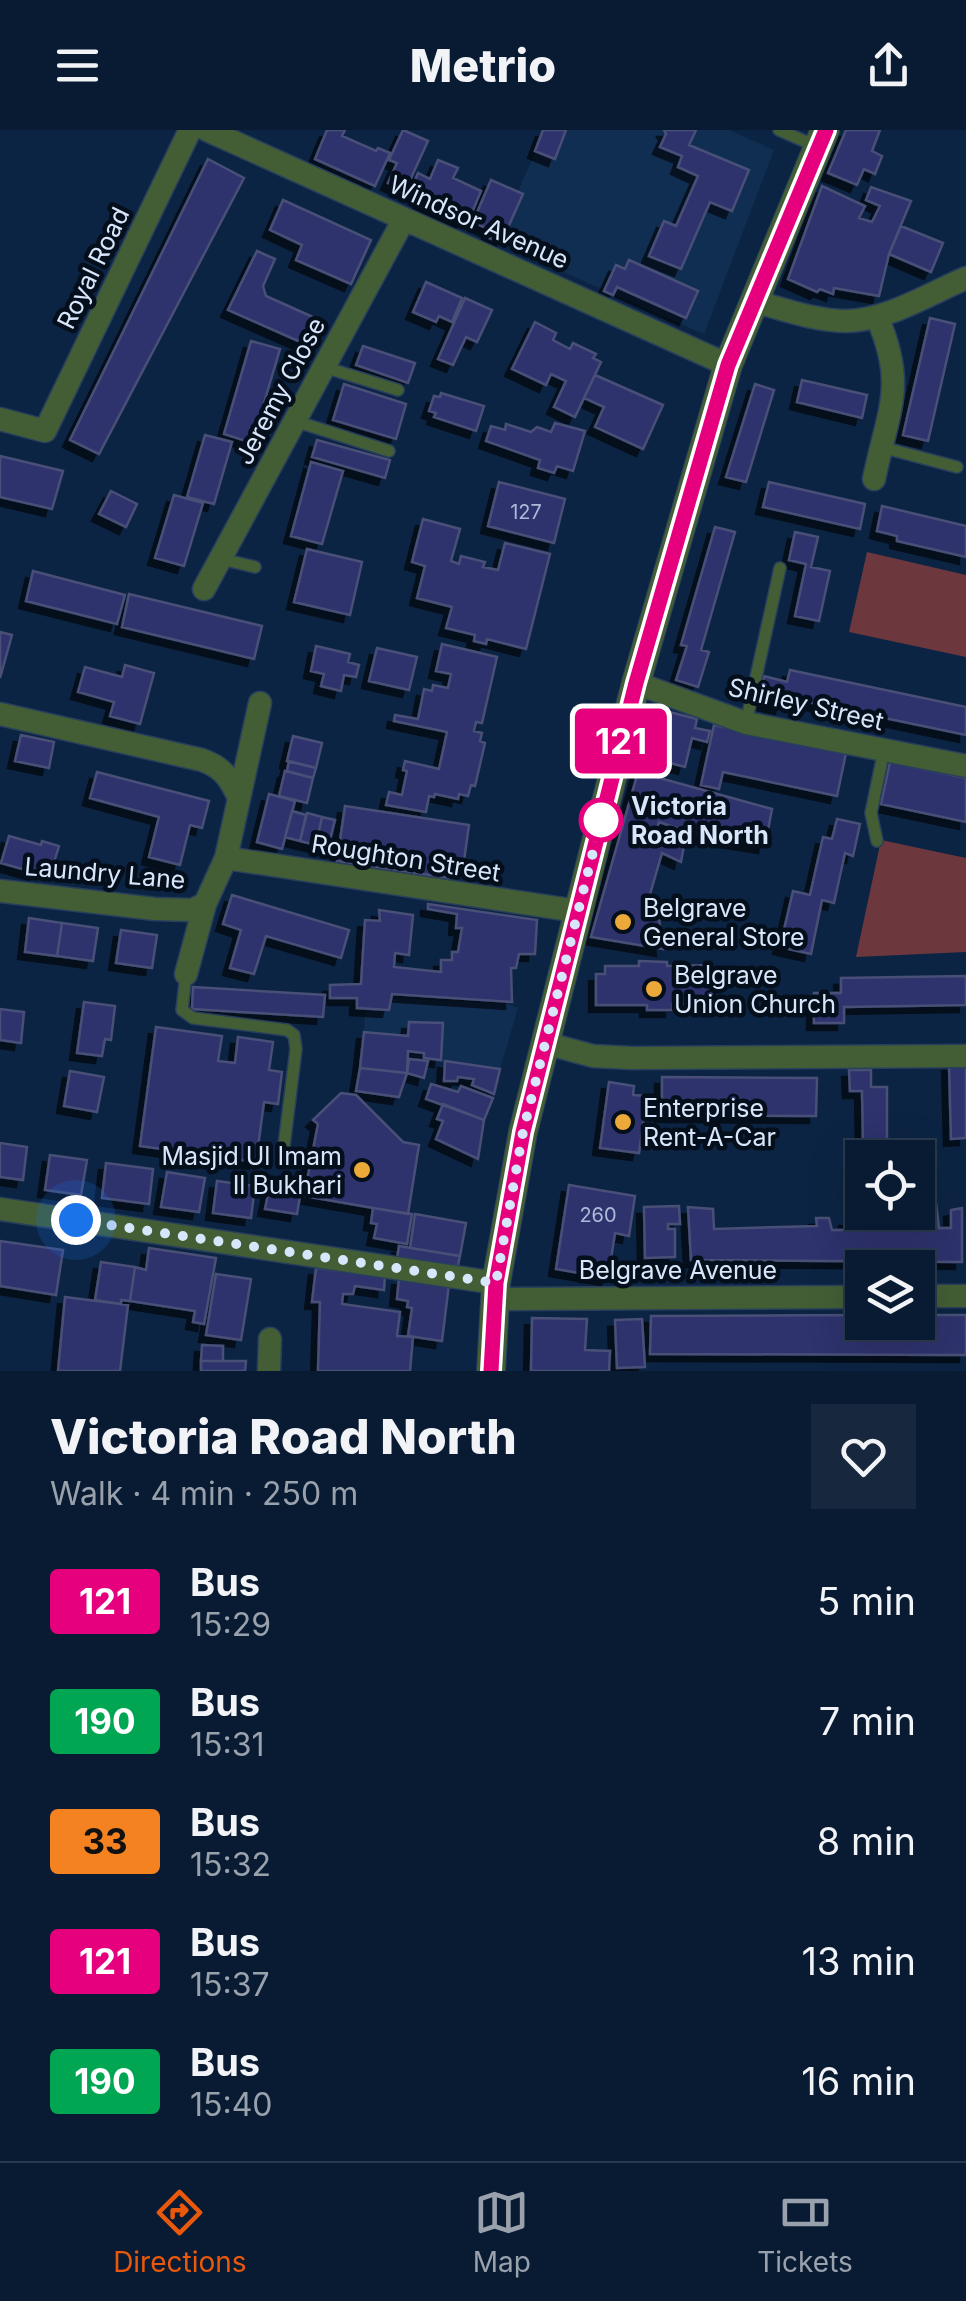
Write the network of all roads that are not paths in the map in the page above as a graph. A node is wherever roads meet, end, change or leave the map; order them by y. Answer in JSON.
{"nodes":[{"id":1,"x":190,"y":130,"type":"edge"},
{"id":2,"x":206,"y":130,"type":"edge"},
{"id":3,"x":780,"y":130,"type":"edge"},
{"id":4,"x":822,"y":138,"type":"edge"},
{"id":5,"x":404,"y":219,"type":"junction"},
{"id":6,"x":966,"y":278,"type":"edge"},
{"id":7,"x":754,"y":301,"type":"junction"},
{"id":8,"x":877,"y":317,"type":"junction"},
{"id":9,"x":728,"y":365,"type":"junction"},
{"id":10,"x":324,"y":367,"type":"junction"},
{"id":11,"x":398,"y":390,"type":"dead end"},
{"id":12,"x":0,"y":418,"type":"edge"},
{"id":13,"x":295,"y":421,"type":"junction"},
{"id":14,"x":881,"y":447,"type":"junction"},
{"id":15,"x":390,"y":451,"type":"dead end"},
{"id":16,"x":957,"y":467,"type":"dead end"},
{"id":17,"x":874,"y":478,"type":"dead end"},
{"id":18,"x":221,"y":559,"type":"junction"},
{"id":19,"x":255,"y":567,"type":"dead end"},
{"id":20,"x":780,"y":568,"type":"dead end"},
{"id":21,"x":204,"y":589,"type":"dead end"},
{"id":22,"x":636,"y":683,"type":"junction"},
{"id":23,"x":260,"y":703,"type":"dead end"},
{"id":24,"x":0,"y":714,"type":"edge"},
{"id":25,"x":746,"y":723,"type":"junction"},
{"id":26,"x":884,"y":750,"type":"junction"},
{"id":27,"x":966,"y":766,"type":"edge"},
{"id":28,"x":238,"y":796,"type":"junction"},
{"id":29,"x":877,"y":842,"type":"dead end"},
{"id":30,"x":226,"y":858,"type":"junction"},
{"id":31,"x":0,"y":891,"type":"edge"},
{"id":32,"x":204,"y":904,"type":"junction"},
{"id":33,"x":577,"y":912,"type":"junction"},
{"id":34,"x":186,"y":974,"type":"joint"},
{"id":35,"x":544,"y":1042,"type":"junction"},
{"id":36,"x":966,"y":1056,"type":"edge"},
{"id":37,"x":283,"y":1154,"type":"dead end"},
{"id":38,"x":0,"y":1209,"type":"edge"},
{"id":39,"x":495,"y":1291,"type":"junction"},
{"id":40,"x":845,"y":1296,"type":"edge"},
{"id":41,"x":935,"y":1296,"type":"edge"},
{"id":42,"x":966,"y":1296,"type":"edge"},
{"id":43,"x":270,"y":1338,"type":"dead end"},
{"id":44,"x":269,"y":1371,"type":"edge"},
{"id":45,"x":491,"y":1371,"type":"edge"}],
"edges":[{"from":1,"to":12,"type":"street","name":"Royal Road"},
{"from":2,"to":5,"type":"street","name":"Windsor Avenue"},
{"from":3,"to":4,"type":"lane"},
{"from":4,"to":7,"type":"street"},
{"from":5,"to":9,"type":"street","name":"Windsor Avenue"},
{"from":5,"to":10,"type":"street","name":"Jeremy Close"},
{"from":6,"to":8,"type":"street"},
{"from":7,"to":8,"type":"street"},
{"from":7,"to":9,"type":"street"},
{"from":8,"to":14,"type":"street"},
{"from":9,"to":22,"type":"street"},
{"from":10,"to":11,"type":"lane"},
{"from":10,"to":13,"type":"street","name":"Jeremy Close"},
{"from":13,"to":15,"type":"lane"},
{"from":13,"to":18,"type":"street","name":"Jeremy Close"},
{"from":14,"to":16,"type":"lane"},
{"from":14,"to":17,"type":"street"},
{"from":18,"to":19,"type":"lane"},
{"from":18,"to":21,"type":"street","name":"Jeremy Close"},
{"from":20,"to":25,"type":"lane"},
{"from":22,"to":25,"type":"street","name":"Shirley Street"},
{"from":22,"to":33,"type":"street"},
{"from":23,"to":28,"type":"street"},
{"from":24,"to":28,"type":"street"},
{"from":25,"to":26,"type":"street","name":"Shirley Street"},
{"from":26,"to":27,"type":"street","name":"Shirley Street"},
{"from":26,"to":29,"type":"lane"},
{"from":28,"to":30,"type":"street"},
{"from":30,"to":32,"type":"street"},
{"from":30,"to":33,"type":"street","name":"Roughton Street"},
{"from":31,"to":32,"type":"street","name":"Laundry Lane"},
{"from":32,"to":34,"type":"street"},
{"from":33,"to":35,"type":"street"},
{"from":34,"to":37,"type":"lane"},
{"from":35,"to":36,"type":"street"},
{"from":35,"to":39,"type":"street"},
{"from":38,"to":39,"type":"street"},
{"from":39,"to":40,"type":"street","name":"Belgrave Avenue"},
{"from":39,"to":45,"type":"street"},
{"from":41,"to":42,"type":"street"},
{"from":43,"to":44,"type":"street"}]}
